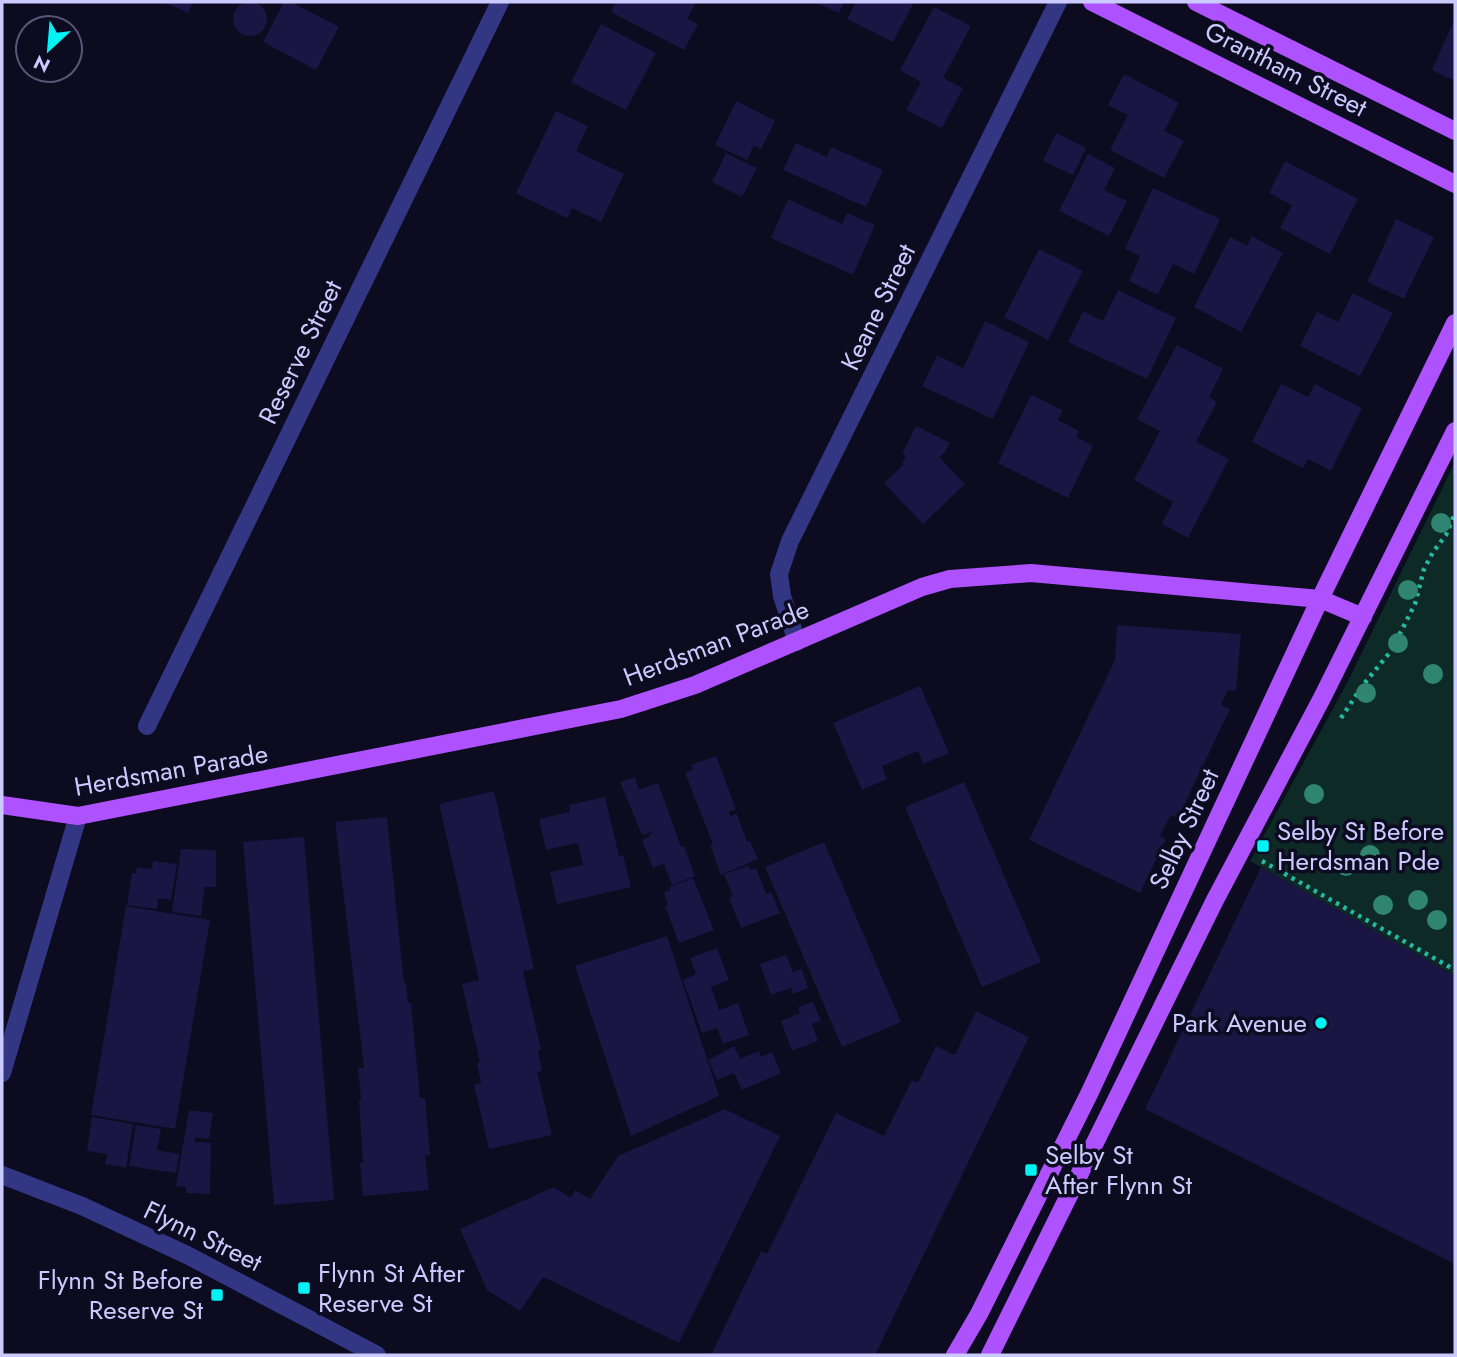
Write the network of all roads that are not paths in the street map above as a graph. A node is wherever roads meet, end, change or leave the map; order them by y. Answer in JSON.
{"nodes":[{"id":1,"x":500,"y":2,"type":"edge"},
{"id":2,"x":1058,"y":2,"type":"edge"},
{"id":3,"x":1092,"y":2,"type":"edge"},
{"id":4,"x":1196,"y":2,"type":"edge"},
{"id":5,"x":1455,"y":131,"type":"edge"},
{"id":6,"x":1455,"y":184,"type":"edge"},
{"id":7,"x":1455,"y":323,"type":"edge"},
{"id":8,"x":1455,"y":431,"type":"edge"},
{"id":9,"x":1320,"y":599,"type":"junction"},
{"id":10,"x":1363,"y":617,"type":"junction"},
{"id":11,"x":797,"y":642,"type":"junction"},
{"id":12,"x":147,"y":726,"type":"dead end"},
{"id":13,"x":2,"y":805,"type":"edge"},
{"id":14,"x":78,"y":817,"type":"junction"},
{"id":15,"x":2,"y":1073,"type":"edge"},
{"id":16,"x":2,"y":1175,"type":"edge"},
{"id":17,"x":377,"y":1355,"type":"edge"},
{"id":18,"x":955,"y":1355,"type":"edge"},
{"id":19,"x":990,"y":1355,"type":"edge"}],
"edges":[{"from":1,"to":12,"type":"street","name":"Reserve Street"},
{"from":2,"to":11,"type":"street","name":"Keane Street"},
{"from":3,"to":6,"type":"main road","name":"Grantham Street"},
{"from":4,"to":5,"type":"main road","name":"Grantham Street"},
{"from":7,"to":9,"type":"main road","name":"Selby Street"},
{"from":8,"to":10,"type":"main road"},
{"from":9,"to":10,"type":"main road","name":"Herdsman Parade"},
{"from":9,"to":11,"type":"main road","name":"Herdsman Parade"},
{"from":9,"to":18,"type":"main road","name":"Selby Street"},
{"from":10,"to":19,"type":"main road"},
{"from":11,"to":14,"type":"main road","name":"Herdsman Parade"},
{"from":13,"to":14,"type":"main road","name":"Herdsman Parade"},
{"from":14,"to":15,"type":"street"},
{"from":16,"to":17,"type":"street","name":"Flynn Street"}]}
